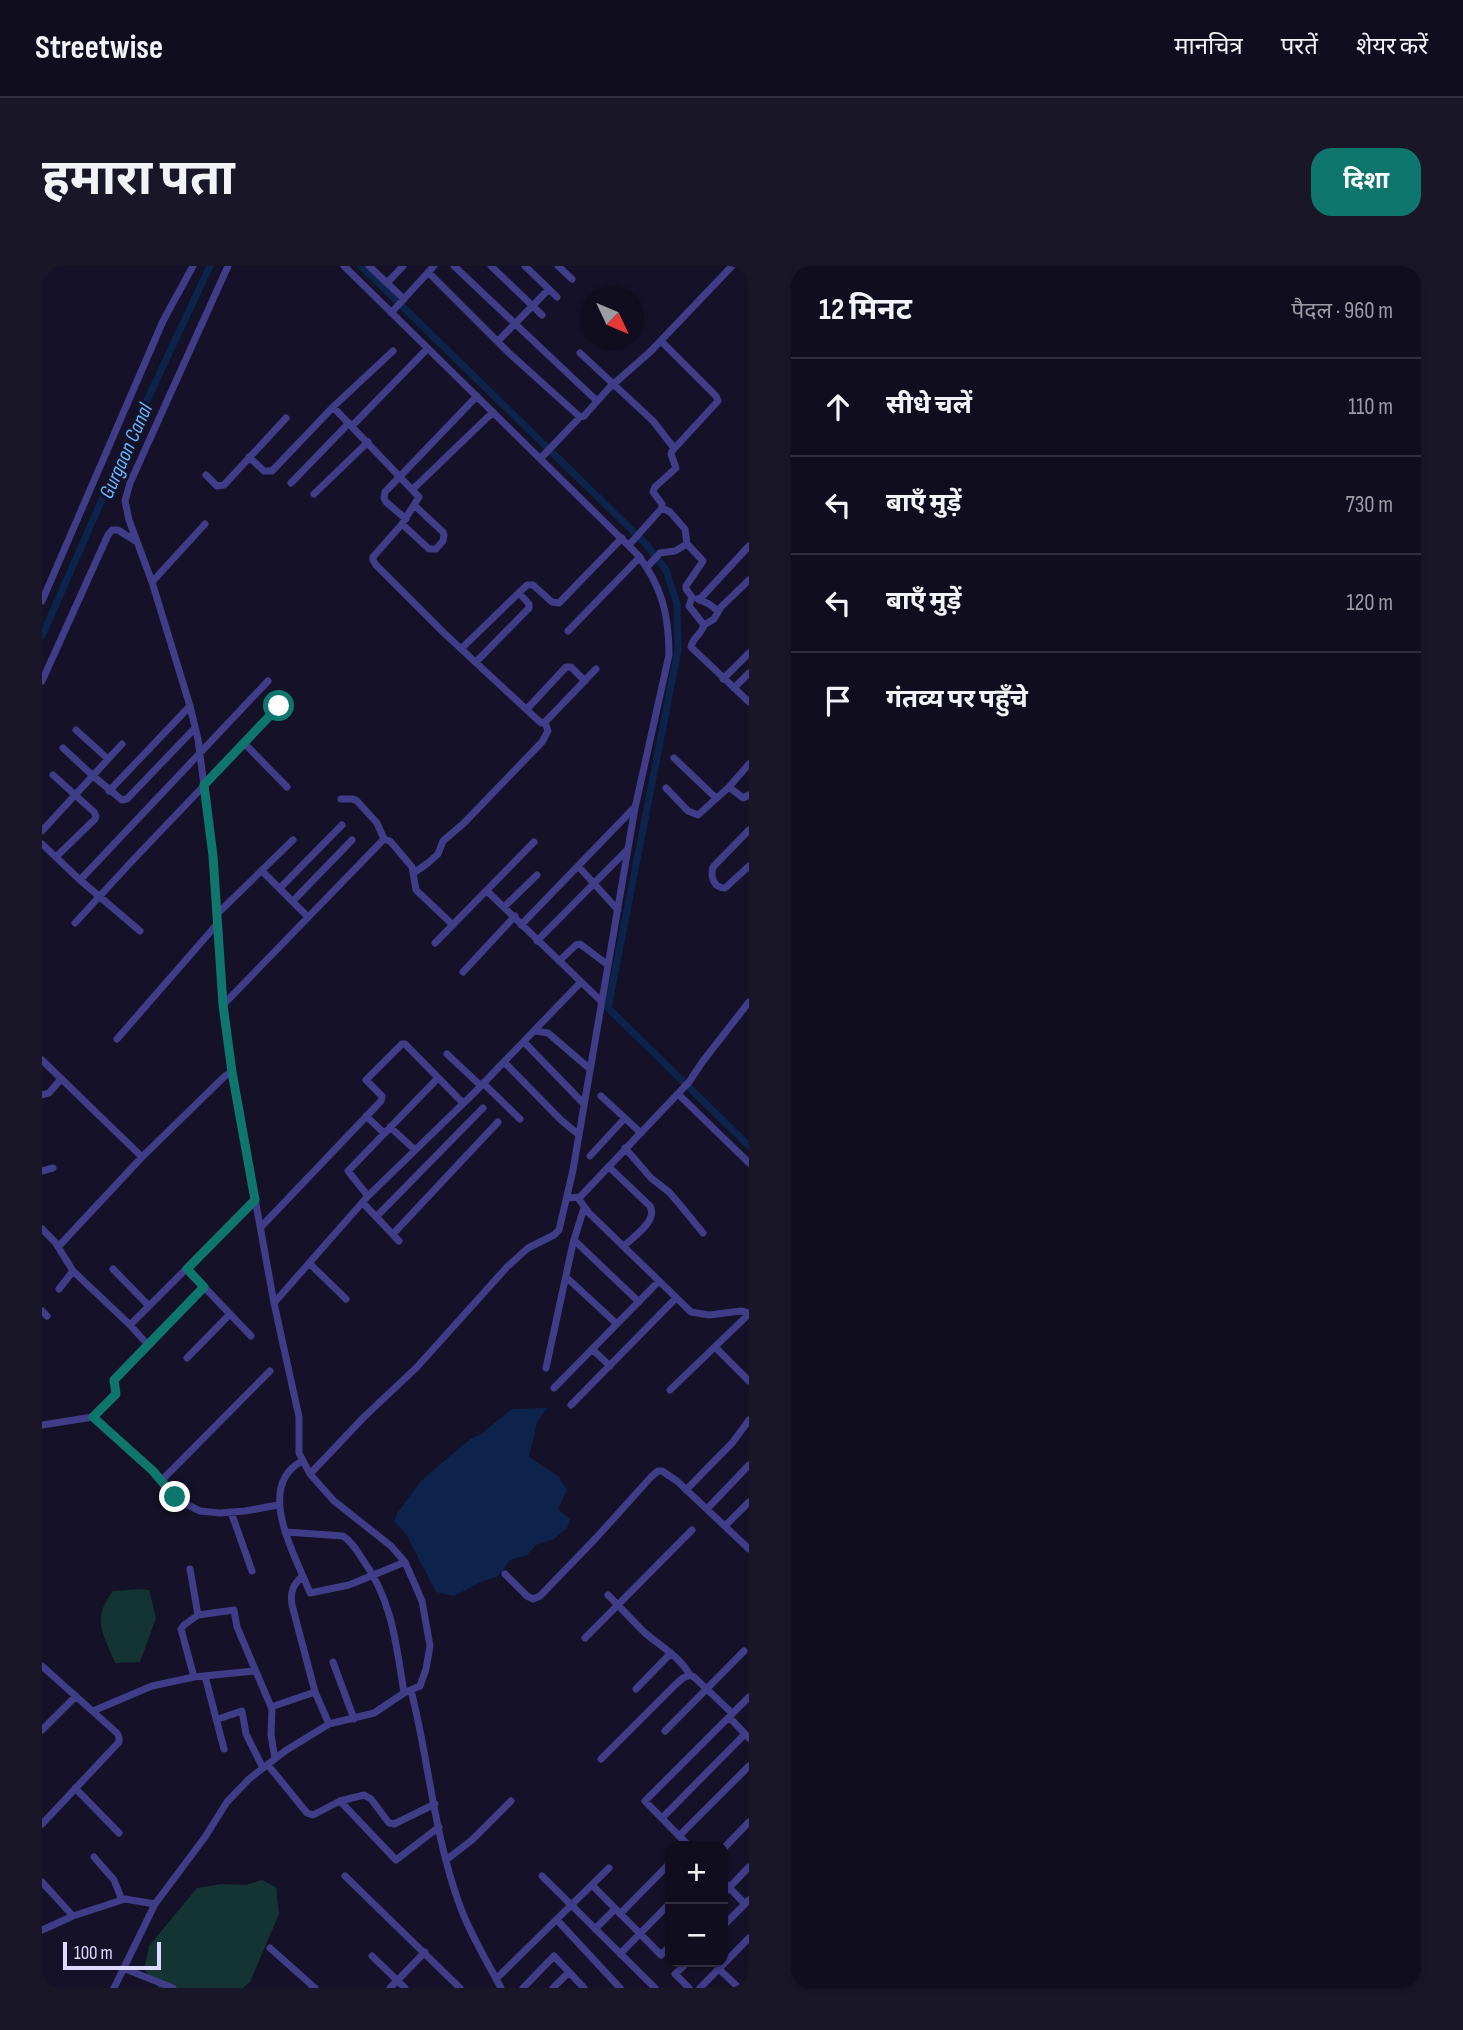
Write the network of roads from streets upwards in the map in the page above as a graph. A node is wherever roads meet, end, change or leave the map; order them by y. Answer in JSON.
{"nodes":[{"id":1,"x":193,"y":266,"type":"edge"},
{"id":2,"x":228,"y":266,"type":"edge"},
{"id":3,"x":344,"y":266,"type":"edge"},
{"id":4,"x":369,"y":266,"type":"edge"},
{"id":5,"x":403,"y":266,"type":"edge"},
{"id":6,"x":454,"y":266,"type":"edge"},
{"id":7,"x":491,"y":266,"type":"edge"},
{"id":8,"x":525,"y":266,"type":"edge"},
{"id":9,"x":558,"y":266,"type":"edge"},
{"id":10,"x":732,"y":266,"type":"edge"},
{"id":11,"x":431,"y":269,"type":"edge"},
{"id":12,"x":572,"y":279,"type":"dead end"},
{"id":13,"x":387,"y":283,"type":"junction"},
{"id":14,"x":549,"y":289,"type":"junction"},
{"id":15,"x":557,"y":297,"type":"dead end"},
{"id":16,"x":398,"y":305,"type":"junction"},
{"id":17,"x":532,"y":306,"type":"junction"},
{"id":18,"x":542,"y":315,"type":"dead end"},
{"id":19,"x":515,"y":323,"type":"junction"},
{"id":20,"x":498,"y":341,"type":"junction"},
{"id":21,"x":661,"y":341,"type":"junction"},
{"id":22,"x":427,"y":349,"type":"junction"},
{"id":23,"x":393,"y":351,"type":"dead end"},
{"id":24,"x":580,"y":353,"type":"dead end"},
{"id":25,"x":613,"y":384,"type":"junction"},
{"id":26,"x":477,"y":396,"type":"junction"},
{"id":27,"x":597,"y":401,"type":"junction"},
{"id":28,"x":333,"y":407,"type":"junction"},
{"id":29,"x":494,"y":412,"type":"junction"},
{"id":30,"x":580,"y":417,"type":"junction"},
{"id":31,"x":286,"y":418,"type":"dead end"},
{"id":32,"x":350,"y":424,"type":"junction"},
{"id":33,"x":368,"y":442,"type":"junction"},
{"id":34,"x":674,"y":448,"type":"junction"},
{"id":35,"x":249,"y":457,"type":"junction"},
{"id":36,"x":541,"y":458,"type":"junction"},
{"id":37,"x":206,"y":475,"type":"dead end"},
{"id":38,"x":401,"y":476,"type":"junction"},
{"id":39,"x":291,"y":483,"type":"dead end"},
{"id":40,"x":413,"y":489,"type":"junction"},
{"id":41,"x":314,"y":494,"type":"dead end"},
{"id":42,"x":415,"y":506,"type":"junction"},
{"id":43,"x":662,"y":508,"type":"junction"},
{"id":44,"x":404,"y":522,"type":"junction"},
{"id":45,"x":205,"y":524,"type":"dead end"},
{"id":46,"x":622,"y":538,"type":"junction"},
{"id":47,"x":635,"y":539,"type":"junction"},
{"id":48,"x":137,"y":542,"type":"junction"},
{"id":49,"x":687,"y":544,"type":"junction"},
{"id":50,"x":749,"y":546,"type":"edge"},
{"id":51,"x":639,"y":557,"type":"junction"},
{"id":52,"x":652,"y":561,"type":"junction"},
{"id":53,"x":749,"y":580,"type":"edge"},
{"id":54,"x":152,"y":582,"type":"junction"},
{"id":55,"x":519,"y":593,"type":"junction"},
{"id":56,"x":695,"y":599,"type":"junction"},
{"id":57,"x":42,"y":601,"type":"edge"},
{"id":58,"x":718,"y":611,"type":"junction"},
{"id":59,"x":704,"y":625,"type":"junction"},
{"id":60,"x":568,"y":631,"type":"dead end"},
{"id":61,"x":462,"y":648,"type":"junction"},
{"id":62,"x":749,"y":653,"type":"edge"},
{"id":63,"x":476,"y":662,"type":"junction"},
{"id":64,"x":596,"y":669,"type":"dead end"},
{"id":65,"x":749,"y":673,"type":"edge"},
{"id":66,"x":723,"y":679,"type":"junction"},
{"id":67,"x":42,"y":681,"type":"edge"},
{"id":68,"x":268,"y":681,"type":"dead end"},
{"id":69,"x":585,"y":681,"type":"junction"},
{"id":70,"x":734,"y":688,"type":"junction"},
{"id":71,"x":749,"y":702,"type":"edge"},
{"id":72,"x":190,"y":706,"type":"junction"},
{"id":73,"x":279,"y":706,"type":"dead end"},
{"id":74,"x":527,"y":709,"type":"junction"},
{"id":75,"x":545,"y":722,"type":"junction"},
{"id":76,"x":195,"y":728,"type":"junction"},
{"id":77,"x":76,"y":730,"type":"dead end"},
{"id":78,"x":122,"y":744,"type":"dead end"},
{"id":79,"x":245,"y":744,"type":"junction"},
{"id":80,"x":63,"y":748,"type":"dead end"},
{"id":81,"x":200,"y":752,"type":"junction"},
{"id":82,"x":674,"y":758,"type":"dead end"},
{"id":83,"x":107,"y":759,"type":"junction"},
{"id":84,"x":749,"y":764,"type":"edge"},
{"id":85,"x":53,"y":775,"type":"dead end"},
{"id":86,"x":92,"y":775,"type":"junction"},
{"id":87,"x":204,"y":785,"type":"junction"},
{"id":88,"x":287,"y":786,"type":"dead end"},
{"id":89,"x":729,"y":787,"type":"junction"},
{"id":90,"x":666,"y":788,"type":"dead end"},
{"id":91,"x":109,"y":791,"type":"junction"},
{"id":92,"x":75,"y":795,"type":"junction"},
{"id":93,"x":749,"y":795,"type":"edge"},
{"id":94,"x":716,"y":798,"type":"junction"},
{"id":95,"x":341,"y":799,"type":"dead end"},
{"id":96,"x":635,"y":808,"type":"junction"},
{"id":97,"x":342,"y":825,"type":"dead end"},
{"id":98,"x":749,"y":830,"type":"edge"},
{"id":99,"x":42,"y":831,"type":"edge"},
{"id":100,"x":293,"y":839,"type":"dead end"},
{"id":101,"x":384,"y":839,"type":"junction"},
{"id":102,"x":352,"y":840,"type":"dead end"},
{"id":103,"x":534,"y":842,"type":"dead end"},
{"id":104,"x":42,"y":844,"type":"edge"},
{"id":105,"x":627,"y":849,"type":"junction"},
{"id":106,"x":56,"y":857,"type":"junction"},
{"id":107,"x":578,"y":866,"type":"junction"},
{"id":108,"x":749,"y":866,"type":"edge"},
{"id":109,"x":261,"y":871,"type":"junction"},
{"id":110,"x":415,"y":872,"type":"junction"},
{"id":111,"x":537,"y":875,"type":"dead end"},
{"id":112,"x":80,"y":880,"type":"junction"},
{"id":113,"x":594,"y":882,"type":"junction"},
{"id":114,"x":280,"y":888,"type":"junction"},
{"id":115,"x":487,"y":891,"type":"junction"},
{"id":116,"x":100,"y":895,"type":"junction"},
{"id":117,"x":293,"y":901,"type":"junction"},
{"id":118,"x":504,"y":907,"type":"junction"},
{"id":119,"x":618,"y":910,"type":"junction"},
{"id":120,"x":515,"y":916,"type":"junction"},
{"id":121,"x":308,"y":917,"type":"junction"},
{"id":122,"x":218,"y":918,"type":"junction"},
{"id":123,"x":75,"y":923,"type":"dead end"},
{"id":124,"x":453,"y":925,"type":"junction"},
{"id":125,"x":521,"y":925,"type":"junction"},
{"id":126,"x":140,"y":932,"type":"dead end"},
{"id":127,"x":537,"y":941,"type":"junction"},
{"id":128,"x":435,"y":943,"type":"dead end"},
{"id":129,"x":559,"y":961,"type":"junction"},
{"id":130,"x":608,"y":965,"type":"junction"},
{"id":131,"x":463,"y":972,"type":"dead end"},
{"id":132,"x":581,"y":982,"type":"junction"},
{"id":133,"x":601,"y":1001,"type":"junction"},
{"id":134,"x":749,"y":1002,"type":"edge"},
{"id":135,"x":223,"y":1005,"type":"junction"},
{"id":136,"x":535,"y":1031,"type":"junction"},
{"id":137,"x":117,"y":1039,"type":"dead end"},
{"id":138,"x":524,"y":1042,"type":"junction"},
{"id":139,"x":447,"y":1054,"type":"dead end"},
{"id":140,"x":42,"y":1060,"type":"edge"},
{"id":141,"x":504,"y":1062,"type":"junction"},
{"id":142,"x":590,"y":1069,"type":"junction"},
{"id":143,"x":232,"y":1072,"type":"junction"},
{"id":144,"x":438,"y":1078,"type":"junction"},
{"id":145,"x":61,"y":1079,"type":"junction"},
{"id":146,"x":482,"y":1084,"type":"junction"},
{"id":147,"x":680,"y":1092,"type":"junction"},
{"id":148,"x":42,"y":1095,"type":"edge"},
{"id":149,"x":601,"y":1096,"type":"dead end"},
{"id":150,"x":463,"y":1103,"type":"junction"},
{"id":151,"x":584,"y":1104,"type":"junction"},
{"id":152,"x":483,"y":1108,"type":"dead end"},
{"id":153,"x":366,"y":1116,"type":"junction"},
{"id":154,"x":625,"y":1118,"type":"junction"},
{"id":155,"x":520,"y":1119,"type":"dead end"},
{"id":156,"x":498,"y":1122,"type":"dead end"},
{"id":157,"x":390,"y":1127,"type":"junction"},
{"id":158,"x":384,"y":1133,"type":"junction"},
{"id":159,"x":641,"y":1133,"type":"junction"},
{"id":160,"x":579,"y":1135,"type":"junction"},
{"id":161,"x":625,"y":1148,"type":"junction"},
{"id":162,"x":415,"y":1150,"type":"junction"},
{"id":163,"x":590,"y":1156,"type":"dead end"},
{"id":164,"x":142,"y":1157,"type":"junction"},
{"id":165,"x":749,"y":1163,"type":"edge"},
{"id":166,"x":609,"y":1167,"type":"junction"},
{"id":167,"x":53,"y":1168,"type":"dead end"},
{"id":168,"x":42,"y":1171,"type":"edge"},
{"id":169,"x":368,"y":1196,"type":"junction"},
{"id":170,"x":573,"y":1198,"type":"junction"},
{"id":171,"x":255,"y":1200,"type":"junction"},
{"id":172,"x":363,"y":1203,"type":"junction"},
{"id":173,"x":584,"y":1208,"type":"junction"},
{"id":174,"x":377,"y":1216,"type":"junction"},
{"id":175,"x":261,"y":1227,"type":"junction"},
{"id":176,"x":42,"y":1229,"type":"edge"},
{"id":177,"x":702,"y":1233,"type":"dead end"},
{"id":178,"x":574,"y":1240,"type":"junction"},
{"id":179,"x":624,"y":1246,"type":"junction"},
{"id":180,"x":58,"y":1247,"type":"junction"},
{"id":181,"x":309,"y":1263,"type":"junction"},
{"id":182,"x":113,"y":1269,"type":"dead end"},
{"id":183,"x":187,"y":1269,"type":"junction"},
{"id":184,"x":73,"y":1272,"type":"junction"},
{"id":185,"x":566,"y":1277,"type":"junction"},
{"id":186,"x":659,"y":1282,"type":"junction"},
{"id":187,"x":204,"y":1287,"type":"junction"},
{"id":188,"x":59,"y":1289,"type":"dead end"},
{"id":189,"x":676,"y":1298,"type":"junction"},
{"id":190,"x":346,"y":1299,"type":"dead end"},
{"id":191,"x":639,"y":1302,"type":"junction"},
{"id":192,"x":274,"y":1303,"type":"junction"},
{"id":193,"x":149,"y":1306,"type":"junction"},
{"id":194,"x":749,"y":1313,"type":"edge"},
{"id":195,"x":230,"y":1314,"type":"junction"},
{"id":196,"x":617,"y":1324,"type":"junction"},
{"id":197,"x":130,"y":1325,"type":"junction"},
{"id":198,"x":251,"y":1336,"type":"dead end"},
{"id":199,"x":148,"y":1345,"type":"junction"},
{"id":200,"x":715,"y":1347,"type":"junction"},
{"id":201,"x":592,"y":1349,"type":"junction"},
{"id":202,"x":187,"y":1358,"type":"dead end"},
{"id":203,"x":610,"y":1366,"type":"junction"},
{"id":204,"x":547,"y":1368,"type":"dead end"},
{"id":205,"x":271,"y":1371,"type":"dead end"},
{"id":206,"x":749,"y":1381,"type":"edge"},
{"id":207,"x":554,"y":1388,"type":"dead end"},
{"id":208,"x":670,"y":1390,"type":"dead end"},
{"id":209,"x":571,"y":1405,"type":"dead end"},
{"id":210,"x":93,"y":1417,"type":"junction"},
{"id":211,"x":749,"y":1420,"type":"edge"},
{"id":212,"x":42,"y":1425,"type":"edge"},
{"id":213,"x":302,"y":1461,"type":"junction"},
{"id":214,"x":749,"y":1465,"type":"edge"},
{"id":215,"x":310,"y":1474,"type":"junction"},
{"id":216,"x":162,"y":1480,"type":"junction"},
{"id":217,"x":686,"y":1490,"type":"junction"},
{"id":218,"x":749,"y":1502,"type":"edge"},
{"id":219,"x":278,"y":1504,"type":"junction"},
{"id":220,"x":707,"y":1509,"type":"junction"},
{"id":221,"x":231,"y":1512,"type":"junction"},
{"id":222,"x":725,"y":1527,"type":"junction"},
{"id":223,"x":692,"y":1530,"type":"dead end"},
{"id":224,"x":286,"y":1532,"type":"junction"},
{"id":225,"x":749,"y":1549,"type":"edge"},
{"id":226,"x":405,"y":1562,"type":"junction"},
{"id":227,"x":190,"y":1569,"type":"dead end"},
{"id":228,"x":252,"y":1572,"type":"dead end"},
{"id":229,"x":505,"y":1574,"type":"dead end"},
{"id":230,"x":374,"y":1575,"type":"junction"},
{"id":231,"x":303,"y":1576,"type":"junction"},
{"id":232,"x":608,"y":1595,"type":"dead end"},
{"id":233,"x":618,"y":1605,"type":"junction"},
{"id":234,"x":198,"y":1615,"type":"junction"},
{"id":235,"x":585,"y":1637,"type":"dead end"},
{"id":236,"x":744,"y":1651,"type":"dead end"},
{"id":237,"x":671,"y":1653,"type":"junction"},
{"id":238,"x":333,"y":1662,"type":"dead end"},
{"id":239,"x":42,"y":1666,"type":"edge"},
{"id":240,"x":254,"y":1671,"type":"junction"},
{"id":241,"x":690,"y":1675,"type":"junction"},
{"id":242,"x":205,"y":1676,"type":"junction"},
{"id":243,"x":194,"y":1677,"type":"junction"},
{"id":244,"x":636,"y":1689,"type":"dead end"},
{"id":245,"x":707,"y":1689,"type":"junction"},
{"id":246,"x":407,"y":1691,"type":"junction"},
{"id":247,"x":315,"y":1692,"type":"junction"},
{"id":248,"x":76,"y":1696,"type":"junction"},
{"id":249,"x":749,"y":1697,"type":"edge"},
{"id":250,"x":271,"y":1707,"type":"junction"},
{"id":251,"x":93,"y":1711,"type":"junction"},
{"id":252,"x":731,"y":1715,"type":"junction"},
{"id":253,"x":218,"y":1719,"type":"junction"},
{"id":254,"x":354,"y":1719,"type":"junction"},
{"id":255,"x":329,"y":1724,"type":"junction"},
{"id":256,"x":42,"y":1730,"type":"edge"},
{"id":257,"x":665,"y":1731,"type":"dead end"},
{"id":258,"x":747,"y":1736,"type":"edge"},
{"id":259,"x":225,"y":1749,"type":"dead end"},
{"id":260,"x":275,"y":1759,"type":"junction"},
{"id":261,"x":601,"y":1759,"type":"dead end"},
{"id":262,"x":265,"y":1766,"type":"junction"},
{"id":263,"x":749,"y":1766,"type":"edge"},
{"id":264,"x":75,"y":1788,"type":"junction"},
{"id":265,"x":340,"y":1801,"type":"junction"},
{"id":266,"x":511,"y":1801,"type":"dead end"},
{"id":267,"x":435,"y":1804,"type":"junction"},
{"id":268,"x":662,"y":1818,"type":"junction"},
{"id":269,"x":749,"y":1822,"type":"edge"},
{"id":270,"x":42,"y":1824,"type":"edge"},
{"id":271,"x":439,"y":1827,"type":"junction"},
{"id":272,"x":119,"y":1833,"type":"dead end"},
{"id":273,"x":679,"y":1836,"type":"junction"},
{"id":274,"x":684,"y":1841,"type":"edge"},
{"id":275,"x":728,"y":1844,"type":"edge"},
{"id":276,"x":94,"y":1857,"type":"dead end"},
{"id":277,"x":446,"y":1860,"type":"junction"},
{"id":278,"x":749,"y":1867,"type":"edge"},
{"id":279,"x":609,"y":1868,"type":"dead end"},
{"id":280,"x":665,"y":1868,"type":"edge"},
{"id":281,"x":345,"y":1876,"type":"dead end"},
{"id":282,"x":542,"y":1876,"type":"dead end"},
{"id":283,"x":42,"y":1882,"type":"edge"},
{"id":284,"x":592,"y":1885,"type":"junction"},
{"id":285,"x":729,"y":1887,"type":"joint"},
{"id":286,"x":122,"y":1900,"type":"junction"},
{"id":287,"x":747,"y":1902,"type":"edge"},
{"id":288,"x":155,"y":1904,"type":"junction"},
{"id":289,"x":669,"y":1904,"type":"edge"},
{"id":290,"x":572,"y":1906,"type":"junction"},
{"id":291,"x":618,"y":1911,"type":"junction"},
{"id":292,"x":73,"y":1916,"type":"junction"},
{"id":293,"x":557,"y":1920,"type":"junction"},
{"id":294,"x":728,"y":1921,"type":"edge"},
{"id":295,"x":595,"y":1929,"type":"junction"},
{"id":296,"x":42,"y":1930,"type":"edge"},
{"id":297,"x":640,"y":1934,"type":"junction"},
{"id":298,"x":749,"y":1939,"type":"edge"},
{"id":299,"x":271,"y":1948,"type":"dead end"},
{"id":300,"x":665,"y":1951,"type":"edge"},
{"id":301,"x":425,"y":1952,"type":"junction"},
{"id":302,"x":620,"y":1954,"type":"junction"},
{"id":303,"x":372,"y":1956,"type":"dead end"},
{"id":304,"x":683,"y":1967,"type":"edge"},
{"id":305,"x":123,"y":1968,"type":"junction"},
{"id":306,"x":719,"y":1969,"type":"junction"},
{"id":307,"x":569,"y":1972,"type":"junction"},
{"id":308,"x":496,"y":1979,"type":"junction"},
{"id":309,"x":398,"y":1980,"type":"junction"},
{"id":310,"x":114,"y":1988,"type":"edge"},
{"id":311,"x":173,"y":1988,"type":"edge"},
{"id":312,"x":315,"y":1988,"type":"edge"},
{"id":313,"x":390,"y":1988,"type":"edge"},
{"id":314,"x":405,"y":1988,"type":"edge"},
{"id":315,"x":460,"y":1988,"type":"edge"},
{"id":316,"x":500,"y":1988,"type":"edge"},
{"id":317,"x":523,"y":1988,"type":"edge"},
{"id":318,"x":553,"y":1988,"type":"edge"},
{"id":319,"x":584,"y":1988,"type":"edge"},
{"id":320,"x":620,"y":1988,"type":"edge"},
{"id":321,"x":655,"y":1988,"type":"edge"},
{"id":322,"x":689,"y":1988,"type":"edge"},
{"id":323,"x":700,"y":1988,"type":"edge"},
{"id":324,"x":739,"y":1988,"type":"edge"}],
"edges":[{"from":1,"to":57,"type":"street"},
{"from":2,"to":48,"type":"street"},
{"from":3,"to":16,"type":"street"},
{"from":4,"to":13,"type":"street"},
{"from":5,"to":13,"type":"street"},
{"from":6,"to":19,"type":"street"},
{"from":7,"to":17,"type":"street"},
{"from":8,"to":14,"type":"street"},
{"from":9,"to":12,"type":"street"},
{"from":10,"to":21,"type":"street"},
{"from":11,"to":16,"type":"street"},
{"from":11,"to":20,"type":"street"},
{"from":13,"to":16,"type":"street"},
{"from":14,"to":15,"type":"street"},
{"from":14,"to":17,"type":"street"},
{"from":16,"to":22,"type":"street"},
{"from":17,"to":18,"type":"street"},
{"from":17,"to":19,"type":"street"},
{"from":19,"to":20,"type":"street"},
{"from":19,"to":27,"type":"street"},
{"from":20,"to":30,"type":"street"},
{"from":21,"to":25,"type":"street"},
{"from":21,"to":34,"type":"street"},
{"from":22,"to":26,"type":"street"},
{"from":22,"to":32,"type":"street"},
{"from":23,"to":28,"type":"street"},
{"from":24,"to":25,"type":"street"},
{"from":25,"to":27,"type":"street"},
{"from":25,"to":34,"type":"street"},
{"from":26,"to":29,"type":"street"},
{"from":26,"to":38,"type":"street"},
{"from":27,"to":30,"type":"street"},
{"from":28,"to":32,"type":"street"},
{"from":28,"to":35,"type":"street"},
{"from":29,"to":36,"type":"street"},
{"from":29,"to":40,"type":"street"},
{"from":30,"to":36,"type":"street"},
{"from":31,"to":35,"type":"street"},
{"from":32,"to":33,"type":"street"},
{"from":32,"to":39,"type":"street"},
{"from":33,"to":38,"type":"street"},
{"from":33,"to":41,"type":"street"},
{"from":34,"to":43,"type":"street"},
{"from":35,"to":37,"type":"street"},
{"from":36,"to":46,"type":"street"},
{"from":38,"to":40,"type":"street"},
{"from":38,"to":44,"type":"street"},
{"from":40,"to":42,"type":"street"},
{"from":42,"to":44,"type":"street"},
{"from":42,"to":44,"type":"street"},
{"from":43,"to":47,"type":"street"},
{"from":43,"to":49,"type":"street"},
{"from":44,"to":61,"type":"street"},
{"from":45,"to":54,"type":"street"},
{"from":46,"to":47,"type":"street"},
{"from":46,"to":55,"type":"street"},
{"from":47,"to":51,"type":"street"},
{"from":48,"to":54,"type":"street"},
{"from":48,"to":67,"type":"street"},
{"from":49,"to":52,"type":"street"},
{"from":49,"to":56,"type":"street"},
{"from":50,"to":56,"type":"street"},
{"from":51,"to":52,"type":"street"},
{"from":51,"to":60,"type":"street"},
{"from":52,"to":96,"type":"street"},
{"from":53,"to":58,"type":"street"},
{"from":54,"to":72,"type":"street"},
{"from":55,"to":61,"type":"street"},
{"from":55,"to":63,"type":"street"},
{"from":56,"to":58,"type":"street"},
{"from":56,"to":59,"type":"street"},
{"from":58,"to":59,"type":"street"},
{"from":59,"to":66,"type":"street"},
{"from":61,"to":63,"type":"street"},
{"from":62,"to":66,"type":"street"},
{"from":63,"to":74,"type":"street"},
{"from":64,"to":69,"type":"street"},
{"from":65,"to":70,"type":"street"},
{"from":66,"to":70,"type":"street"},
{"from":68,"to":81,"type":"street"},
{"from":69,"to":74,"type":"street"},
{"from":69,"to":75,"type":"street"},
{"from":70,"to":71,"type":"street"},
{"from":72,"to":76,"type":"street"},
{"from":72,"to":91,"type":"street"},
{"from":73,"to":79,"type":"street"},
{"from":74,"to":75,"type":"street"},
{"from":75,"to":110,"type":"street"},
{"from":76,"to":81,"type":"street"},
{"from":76,"to":91,"type":"street"},
{"from":77,"to":83,"type":"street"},
{"from":78,"to":83,"type":"street"},
{"from":79,"to":87,"type":"street"},
{"from":79,"to":88,"type":"street"},
{"from":80,"to":86,"type":"street"},
{"from":81,"to":87,"type":"street"},
{"from":81,"to":112,"type":"street"},
{"from":82,"to":94,"type":"street"},
{"from":83,"to":86,"type":"street"},
{"from":84,"to":89,"type":"street"},
{"from":85,"to":92,"type":"street"},
{"from":86,"to":91,"type":"street"},
{"from":86,"to":92,"type":"street"},
{"from":87,"to":116,"type":"street"},
{"from":87,"to":122,"type":"street"},
{"from":89,"to":93,"type":"street"},
{"from":89,"to":94,"type":"street"},
{"from":90,"to":94,"type":"street"},
{"from":92,"to":99,"type":"street"},
{"from":92,"to":106,"type":"street"},
{"from":95,"to":101,"type":"street"},
{"from":96,"to":105,"type":"street"},
{"from":96,"to":107,"type":"street"},
{"from":97,"to":114,"type":"street"},
{"from":98,"to":108,"type":"street"},
{"from":100,"to":109,"type":"street"},
{"from":101,"to":110,"type":"street"},
{"from":101,"to":121,"type":"street"},
{"from":102,"to":117,"type":"street"},
{"from":103,"to":115,"type":"street"},
{"from":104,"to":106,"type":"street"},
{"from":105,"to":113,"type":"street"},
{"from":105,"to":119,"type":"street"},
{"from":106,"to":112,"type":"street"},
{"from":107,"to":113,"type":"street"},
{"from":107,"to":125,"type":"street"},
{"from":109,"to":114,"type":"street"},
{"from":109,"to":122,"type":"street"},
{"from":110,"to":124,"type":"street"},
{"from":111,"to":118,"type":"street"},
{"from":112,"to":116,"type":"street"},
{"from":113,"to":119,"type":"street"},
{"from":113,"to":127,"type":"street"},
{"from":114,"to":117,"type":"street"},
{"from":115,"to":118,"type":"street"},
{"from":115,"to":124,"type":"street"},
{"from":116,"to":123,"type":"street"},
{"from":116,"to":126,"type":"street"},
{"from":117,"to":121,"type":"street"},
{"from":118,"to":120,"type":"street"},
{"from":119,"to":130,"type":"street"},
{"from":120,"to":125,"type":"street"},
{"from":120,"to":131,"type":"street"},
{"from":121,"to":135,"type":"street"},
{"from":122,"to":135,"type":"street"},
{"from":122,"to":137,"type":"street"},
{"from":124,"to":128,"type":"street"},
{"from":125,"to":127,"type":"street"},
{"from":127,"to":129,"type":"street"},
{"from":129,"to":130,"type":"street"},
{"from":129,"to":132,"type":"street"},
{"from":130,"to":133,"type":"street"},
{"from":132,"to":133,"type":"street"},
{"from":132,"to":136,"type":"street"},
{"from":133,"to":142,"type":"street"},
{"from":134,"to":147,"type":"street"},
{"from":135,"to":143,"type":"street"},
{"from":136,"to":138,"type":"street"},
{"from":136,"to":142,"type":"street"},
{"from":138,"to":141,"type":"street"},
{"from":138,"to":151,"type":"street"},
{"from":139,"to":146,"type":"street"},
{"from":140,"to":145,"type":"street"},
{"from":141,"to":146,"type":"street"},
{"from":141,"to":160,"type":"street"},
{"from":142,"to":151,"type":"street"},
{"from":143,"to":164,"type":"street"},
{"from":143,"to":171,"type":"street"},
{"from":144,"to":150,"type":"street"},
{"from":144,"to":153,"type":"street"},
{"from":144,"to":157,"type":"street"},
{"from":145,"to":148,"type":"street"},
{"from":145,"to":164,"type":"street"},
{"from":146,"to":150,"type":"street"},
{"from":146,"to":155,"type":"street"},
{"from":147,"to":159,"type":"street"},
{"from":147,"to":165,"type":"street"},
{"from":149,"to":154,"type":"street"},
{"from":150,"to":162,"type":"street"},
{"from":151,"to":160,"type":"street"},
{"from":152,"to":174,"type":"street"},
{"from":153,"to":158,"type":"street"},
{"from":153,"to":175,"type":"street"},
{"from":154,"to":159,"type":"street"},
{"from":154,"to":163,"type":"street"},
{"from":156,"to":174,"type":"street"},
{"from":157,"to":158,"type":"street"},
{"from":157,"to":162,"type":"street"},
{"from":158,"to":169,"type":"street"},
{"from":159,"to":161,"type":"street"},
{"from":160,"to":170,"type":"street"},
{"from":161,"to":166,"type":"street"},
{"from":161,"to":177,"type":"street"},
{"from":162,"to":169,"type":"street"},
{"from":164,"to":180,"type":"street"},
{"from":166,"to":170,"type":"street"},
{"from":166,"to":179,"type":"street"},
{"from":167,"to":168,"type":"street"},
{"from":169,"to":172,"type":"street"},
{"from":170,"to":173,"type":"street"},
{"from":170,"to":215,"type":"street"},
{"from":171,"to":175,"type":"street"},
{"from":171,"to":183,"type":"street"},
{"from":172,"to":174,"type":"street"},
{"from":172,"to":181,"type":"street"},
{"from":173,"to":178,"type":"street"},
{"from":173,"to":179,"type":"street"},
{"from":175,"to":192,"type":"street"},
{"from":176,"to":180,"type":"street"},
{"from":178,"to":185,"type":"street"},
{"from":178,"to":191,"type":"street"},
{"from":179,"to":186,"type":"street"},
{"from":180,"to":184,"type":"street"},
{"from":181,"to":190,"type":"street"},
{"from":181,"to":192,"type":"street"},
{"from":182,"to":193,"type":"street"},
{"from":183,"to":187,"type":"street"},
{"from":183,"to":193,"type":"street"},
{"from":184,"to":188,"type":"street"},
{"from":184,"to":197,"type":"street"},
{"from":185,"to":196,"type":"street"},
{"from":185,"to":204,"type":"street"},
{"from":186,"to":189,"type":"street"},
{"from":186,"to":191,"type":"street"},
{"from":187,"to":195,"type":"street"},
{"from":187,"to":199,"type":"street"},
{"from":189,"to":194,"type":"street"},
{"from":189,"to":203,"type":"street"},
{"from":191,"to":196,"type":"street"},
{"from":192,"to":213,"type":"street"},
{"from":193,"to":197,"type":"street"},
{"from":194,"to":200,"type":"street"},
{"from":195,"to":198,"type":"street"},
{"from":195,"to":202,"type":"street"},
{"from":196,"to":201,"type":"street"},
{"from":197,"to":199,"type":"street"},
{"from":199,"to":210,"type":"street"},
{"from":200,"to":206,"type":"street"},
{"from":200,"to":208,"type":"street"},
{"from":201,"to":203,"type":"street"},
{"from":201,"to":207,"type":"street"},
{"from":203,"to":209,"type":"street"},
{"from":205,"to":216,"type":"street"},
{"from":210,"to":212,"type":"street"},
{"from":210,"to":216,"type":"street"},
{"from":211,"to":217,"type":"street"},
{"from":213,"to":215,"type":"street"},
{"from":213,"to":219,"type":"street"},
{"from":214,"to":220,"type":"street"},
{"from":215,"to":226,"type":"street"},
{"from":216,"to":221,"type":"street"},
{"from":217,"to":220,"type":"street"},
{"from":217,"to":229,"type":"street"},
{"from":218,"to":222,"type":"street"},
{"from":219,"to":221,"type":"street"},
{"from":219,"to":224,"type":"street"},
{"from":220,"to":222,"type":"street"},
{"from":221,"to":228,"type":"street"},
{"from":222,"to":225,"type":"street"},
{"from":223,"to":233,"type":"street"},
{"from":224,"to":230,"type":"street"},
{"from":224,"to":231,"type":"street"},
{"from":226,"to":230,"type":"street"},
{"from":226,"to":246,"type":"street"},
{"from":227,"to":234,"type":"street"},
{"from":230,"to":231,"type":"street"},
{"from":230,"to":246,"type":"street"},
{"from":231,"to":247,"type":"street"},
{"from":232,"to":233,"type":"street"},
{"from":233,"to":235,"type":"street"},
{"from":233,"to":237,"type":"street"},
{"from":234,"to":240,"type":"street"},
{"from":234,"to":243,"type":"street"},
{"from":236,"to":245,"type":"street"},
{"from":237,"to":241,"type":"street"},
{"from":237,"to":244,"type":"street"},
{"from":238,"to":254,"type":"street"},
{"from":239,"to":248,"type":"street"},
{"from":240,"to":242,"type":"street"},
{"from":240,"to":250,"type":"street"},
{"from":241,"to":245,"type":"street"},
{"from":241,"to":261,"type":"street"},
{"from":242,"to":243,"type":"street"},
{"from":242,"to":253,"type":"street"},
{"from":243,"to":251,"type":"street"},
{"from":245,"to":252,"type":"street"},
{"from":245,"to":257,"type":"street"},
{"from":246,"to":254,"type":"street"},
{"from":246,"to":267,"type":"street"},
{"from":247,"to":250,"type":"street"},
{"from":247,"to":255,"type":"street"},
{"from":248,"to":251,"type":"street"},
{"from":248,"to":256,"type":"street"},
{"from":249,"to":252,"type":"street"},
{"from":250,"to":260,"type":"street"},
{"from":251,"to":264,"type":"street"},
{"from":252,"to":258,"type":"street"},
{"from":252,"to":268,"type":"street"},
{"from":253,"to":259,"type":"street"},
{"from":253,"to":262,"type":"street"},
{"from":254,"to":255,"type":"street"},
{"from":255,"to":260,"type":"street"},
{"from":258,"to":268,"type":"street"},
{"from":260,"to":262,"type":"street"},
{"from":262,"to":265,"type":"street"},
{"from":262,"to":288,"type":"street"},
{"from":263,"to":273,"type":"street"},
{"from":264,"to":270,"type":"street"},
{"from":264,"to":272,"type":"street"},
{"from":265,"to":267,"type":"street"},
{"from":265,"to":271,"type":"street"},
{"from":266,"to":277,"type":"street"},
{"from":267,"to":271,"type":"street"},
{"from":268,"to":273,"type":"street"},
{"from":269,"to":275,"type":"street"},
{"from":271,"to":277,"type":"street"},
{"from":273,"to":274,"type":"street"},
{"from":276,"to":286,"type":"street"},
{"from":277,"to":308,"type":"street"},
{"from":278,"to":285,"type":"street"},
{"from":279,"to":284,"type":"street"},
{"from":280,"to":291,"type":"street"},
{"from":281,"to":301,"type":"street"},
{"from":282,"to":290,"type":"street"},
{"from":283,"to":292,"type":"street"},
{"from":284,"to":290,"type":"street"},
{"from":284,"to":291,"type":"street"},
{"from":285,"to":287,"type":"street"},
{"from":286,"to":288,"type":"street"},
{"from":286,"to":292,"type":"street"},
{"from":287,"to":294,"type":"street"},
{"from":288,"to":305,"type":"street"},
{"from":289,"to":297,"type":"street"},
{"from":290,"to":293,"type":"street"},
{"from":290,"to":295,"type":"street"},
{"from":291,"to":295,"type":"street"},
{"from":291,"to":297,"type":"street"},
{"from":292,"to":296,"type":"street"},
{"from":293,"to":308,"type":"street"},
{"from":293,"to":320,"type":"street"},
{"from":295,"to":302,"type":"street"},
{"from":297,"to":300,"type":"street"},
{"from":297,"to":302,"type":"street"},
{"from":298,"to":306,"type":"street"},
{"from":299,"to":312,"type":"street"},
{"from":301,"to":309,"type":"street"},
{"from":301,"to":315,"type":"street"},
{"from":302,"to":321,"type":"street"},
{"from":303,"to":309,"type":"street"},
{"from":304,"to":322,"type":"street"},
{"from":305,"to":310,"type":"street"},
{"from":305,"to":311,"type":"street"},
{"from":306,"to":323,"type":"street"},
{"from":306,"to":324,"type":"street"},
{"from":307,"to":317,"type":"street"},
{"from":307,"to":318,"type":"street"},
{"from":307,"to":319,"type":"street"},
{"from":308,"to":316,"type":"street"},
{"from":309,"to":313,"type":"street"},
{"from":309,"to":314,"type":"street"}]}
